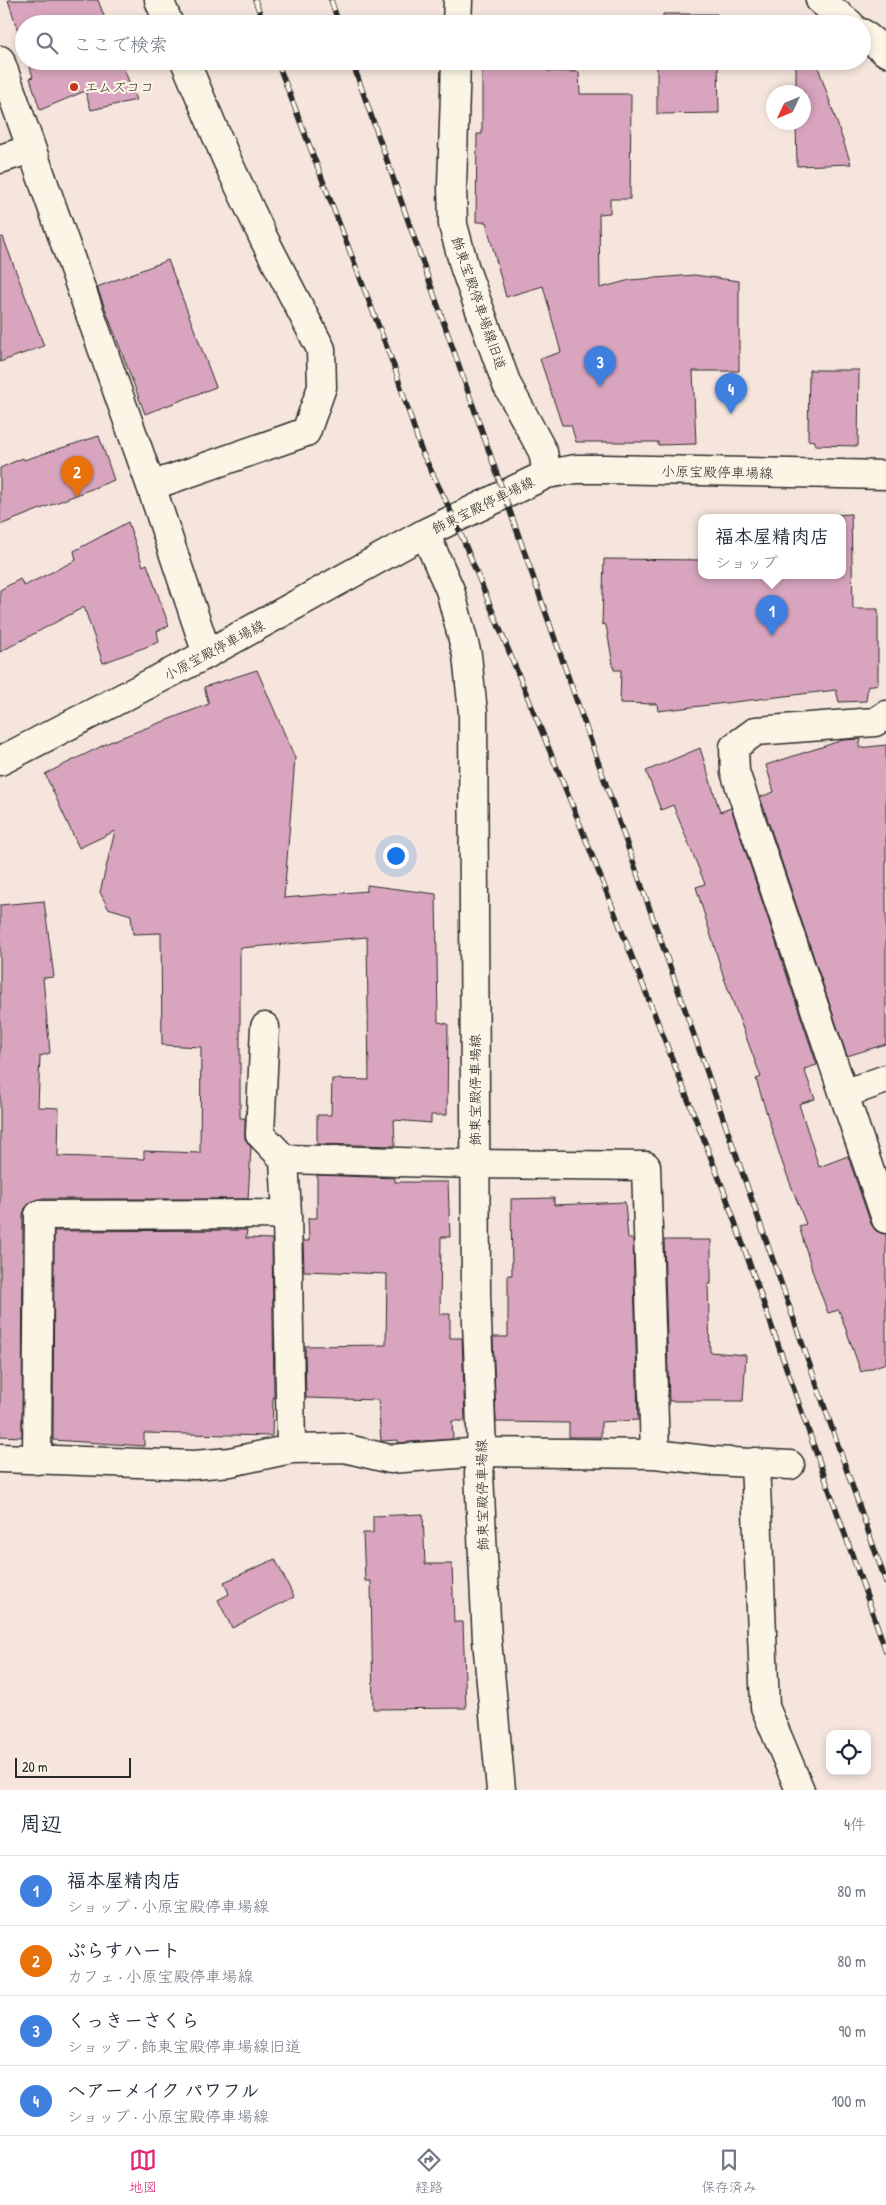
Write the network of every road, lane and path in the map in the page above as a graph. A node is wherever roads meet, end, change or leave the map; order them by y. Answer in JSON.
{"nodes":[{"id":1,"x":159,"y":0,"type":"edge"},
{"id":2,"x":458,"y":0,"type":"edge"},
{"id":3,"x":820,"y":0,"type":"edge"},
{"id":4,"x":165,"y":15,"type":"edge"},
{"id":5,"x":457,"y":15,"type":"edge"},
{"id":6,"x":839,"y":15,"type":"edge"},
{"id":7,"x":871,"y":40,"type":"edge"},
{"id":8,"x":886,"y":52,"type":"edge"},
{"id":9,"x":0,"y":60,"type":"edge"},
{"id":10,"x":189,"y":70,"type":"edge"},
{"id":11,"x":456,"y":70,"type":"edge"},
{"id":12,"x":31,"y":149,"type":"junction"},
{"id":13,"x":0,"y":159,"type":"edge"},
{"id":14,"x":547,"y":474,"type":"junction"},
{"id":15,"x":886,"y":475,"type":"edge"},
{"id":16,"x":151,"y":486,"type":"junction"},
{"id":17,"x":425,"y":533,"type":"junction"},
{"id":18,"x":207,"y":654,"type":"junction"},
{"id":19,"x":886,"y":715,"type":"edge"},
{"id":20,"x":0,"y":761,"type":"edge"},
{"id":21,"x":265,"y":1027,"type":"dead end"},
{"id":22,"x":886,"y":1079,"type":"edge"},
{"id":23,"x":844,"y":1094,"type":"junction"},
{"id":24,"x":284,"y":1158,"type":"junction"},
{"id":25,"x":476,"y":1164,"type":"junction"},
{"id":26,"x":287,"y":1214,"type":"junction"},
{"id":27,"x":886,"y":1219,"type":"edge"},
{"id":28,"x":291,"y":1449,"type":"junction"},
{"id":29,"x":482,"y":1452,"type":"junction"},
{"id":30,"x":655,"y":1454,"type":"junction"},
{"id":31,"x":0,"y":1458,"type":"edge"},
{"id":32,"x":38,"y":1460,"type":"junction"},
{"id":33,"x":755,"y":1462,"type":"junction"},
{"id":34,"x":790,"y":1465,"type":"dead end"},
{"id":35,"x":501,"y":1790,"type":"edge"},
{"id":36,"x":800,"y":1790,"type":"edge"}],
"edges":[{"from":1,"to":4,"type":"street"},
{"from":2,"to":5,"type":"street"},
{"from":3,"to":6,"type":"street"},
{"from":7,"to":8,"type":"street"},
{"from":9,"to":12,"type":"street"},
{"from":10,"to":16,"type":"street"},
{"from":11,"to":14,"type":"street","name":"飾東宝殿停車場線旧道"},
{"from":12,"to":13,"type":"street"},
{"from":12,"to":16,"type":"street"},
{"from":14,"to":15,"type":"street","name":"小原宝殿停車場線"},
{"from":14,"to":17,"type":"street","name":"飾東宝殿停車場線"},
{"from":16,"to":18,"type":"street"},
{"from":17,"to":18,"type":"street","name":"小原宝殿停車場線"},
{"from":17,"to":25,"type":"street","name":"飾東宝殿停車場線"},
{"from":18,"to":20,"type":"street","name":"小原宝殿停車場線"},
{"from":19,"to":23,"type":"street"},
{"from":21,"to":24,"type":"street"},
{"from":22,"to":23,"type":"street"},
{"from":23,"to":27,"type":"street"},
{"from":24,"to":25,"type":"street"},
{"from":24,"to":26,"type":"street"},
{"from":25,"to":29,"type":"street","name":"飾東宝殿停車場線"},
{"from":25,"to":30,"type":"street"},
{"from":26,"to":28,"type":"street"},
{"from":26,"to":32,"type":"street"},
{"from":28,"to":29,"type":"street"},
{"from":28,"to":32,"type":"street"},
{"from":29,"to":30,"type":"street"},
{"from":29,"to":35,"type":"street","name":"飾東宝殿停車場線"},
{"from":30,"to":33,"type":"street"},
{"from":31,"to":32,"type":"street"},
{"from":33,"to":34,"type":"street"},
{"from":33,"to":36,"type":"street"}]}
